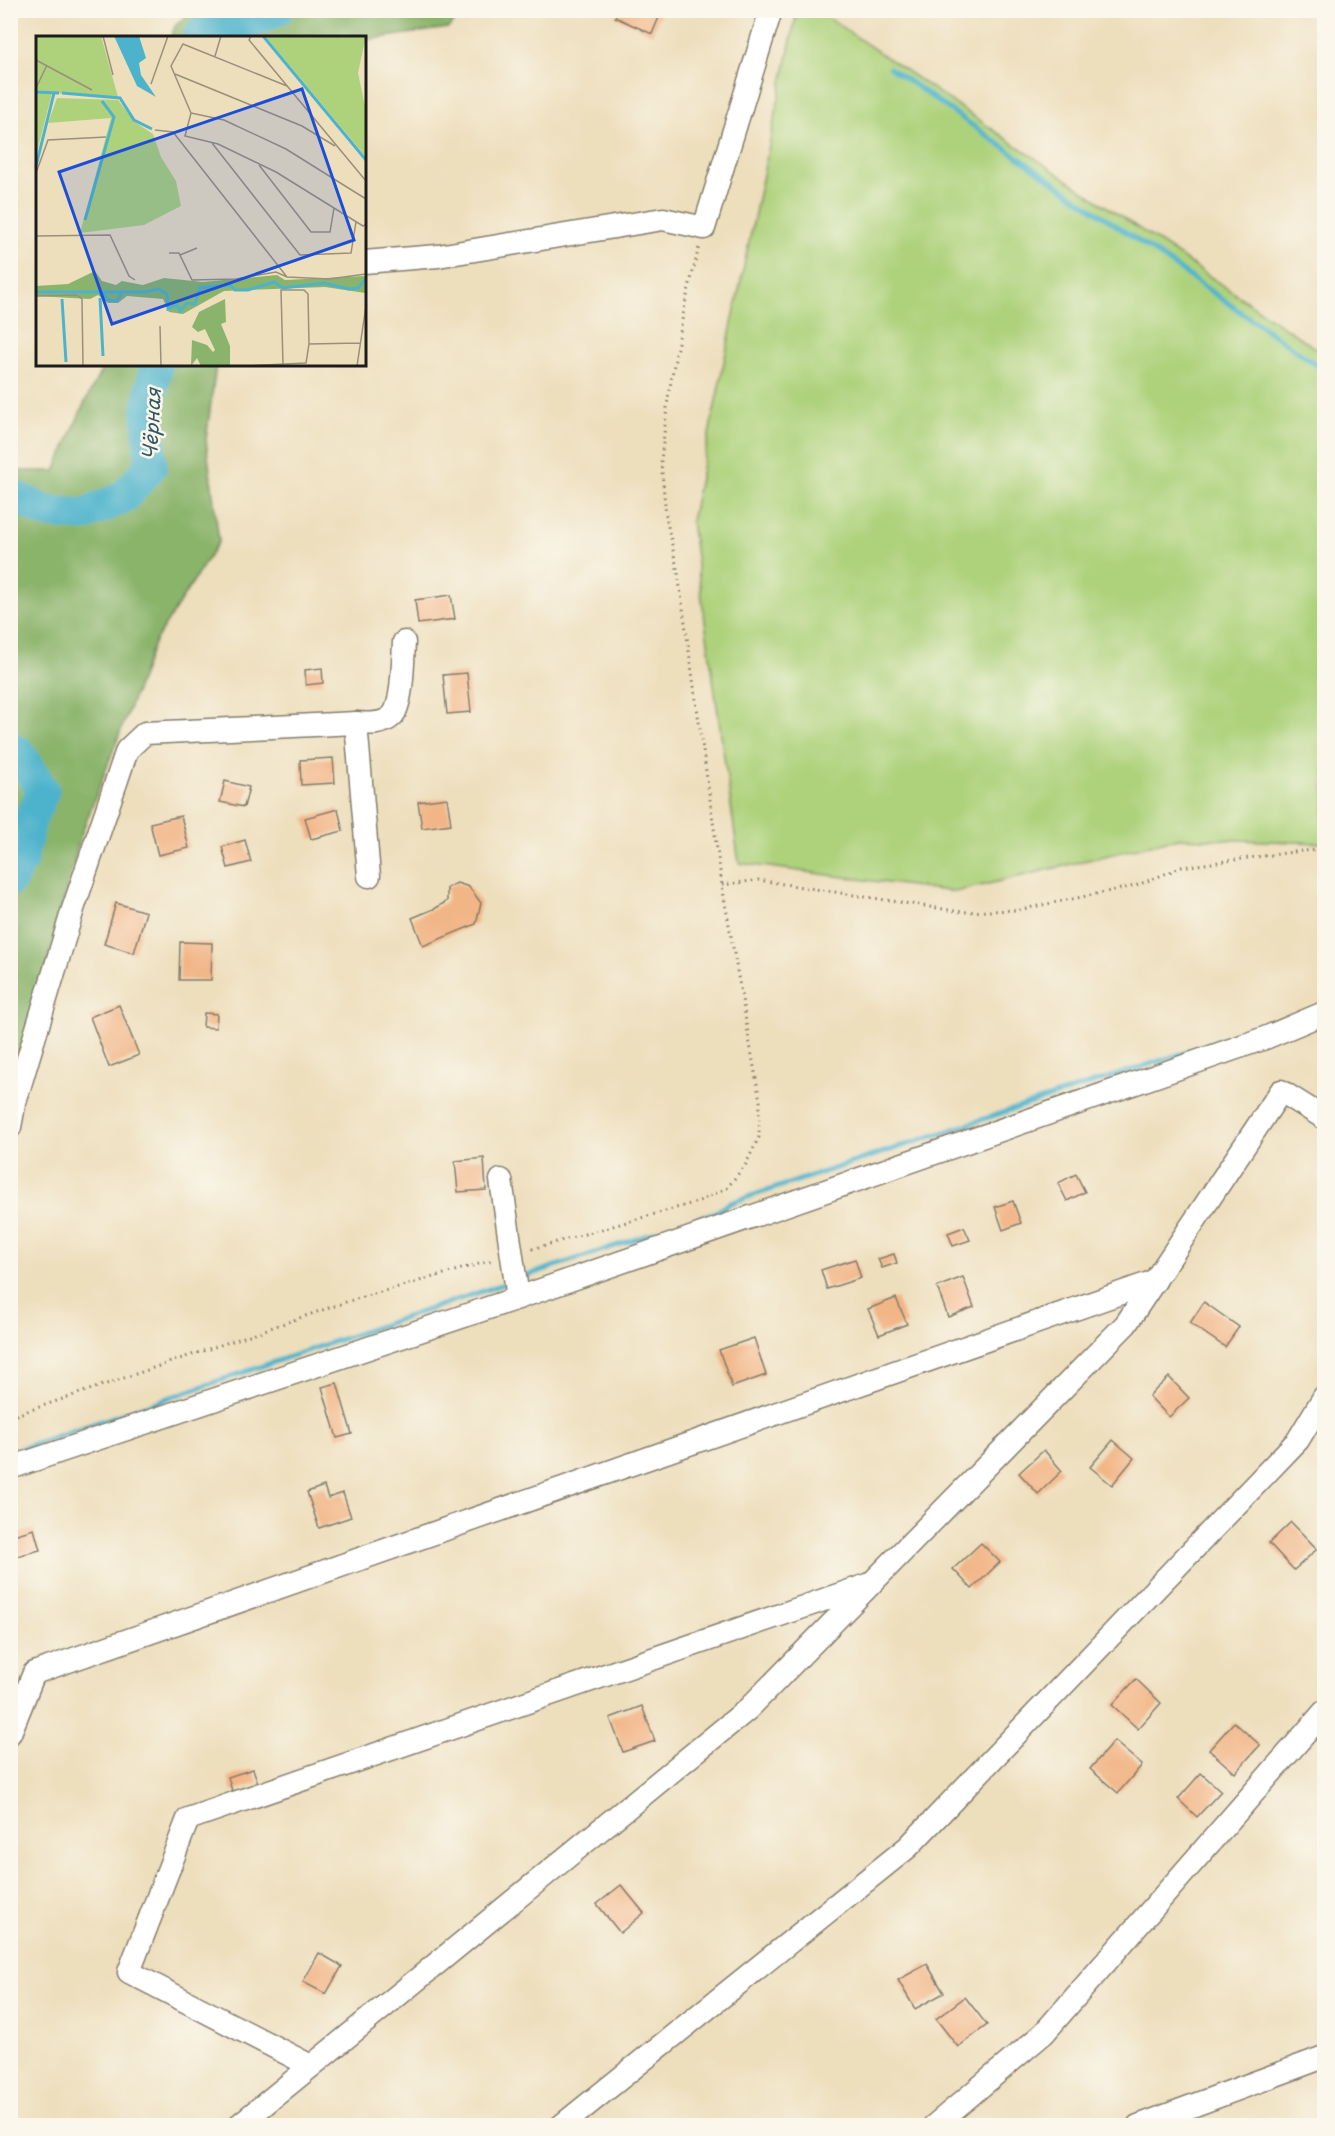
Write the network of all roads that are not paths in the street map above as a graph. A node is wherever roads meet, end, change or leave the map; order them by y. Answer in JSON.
{"nodes":[{"id":1,"x":771,"y":10,"type":"edge"},
{"id":2,"x":366,"y":262,"type":"edge"},
{"id":3,"x":404,"y":642,"type":"dead end"},
{"id":4,"x":356,"y":723,"type":"junction"},
{"id":5,"x":369,"y":876,"type":"dead end"},
{"id":6,"x":1324,"y":1013,"type":"edge"},
{"id":7,"x":1324,"y":1119,"type":"edge"},
{"id":8,"x":10,"y":1127,"type":"edge"},
{"id":9,"x":501,"y":1180,"type":"dead end"},
{"id":10,"x":1155,"y":1281,"type":"junction"},
{"id":11,"x":518,"y":1298,"type":"junction"},
{"id":12,"x":1324,"y":1397,"type":"edge"},
{"id":13,"x":10,"y":1468,"type":"edge"},
{"id":14,"x":874,"y":1583,"type":"junction"},
{"id":15,"x":1324,"y":1712,"type":"edge"},
{"id":16,"x":10,"y":1733,"type":"edge"},
{"id":17,"x":1324,"y":2057,"type":"edge"},
{"id":18,"x":311,"y":2066,"type":"junction"},
{"id":19,"x":238,"y":2126,"type":"edge"},
{"id":20,"x":561,"y":2126,"type":"edge"},
{"id":21,"x":934,"y":2126,"type":"edge"},
{"id":22,"x":1138,"y":2126,"type":"edge"}],
"edges":[{"from":1,"to":2,"type":"street"},
{"from":3,"to":4,"type":"street"},
{"from":4,"to":5,"type":"street"},
{"from":4,"to":8,"type":"street"},
{"from":6,"to":11,"type":"street"},
{"from":7,"to":10,"type":"street"},
{"from":9,"to":11,"type":"street"},
{"from":10,"to":14,"type":"street"},
{"from":10,"to":16,"type":"street"},
{"from":11,"to":13,"type":"street"},
{"from":12,"to":20,"type":"street"},
{"from":14,"to":18,"type":"street"},
{"from":14,"to":18,"type":"street"},
{"from":15,"to":21,"type":"street"},
{"from":17,"to":22,"type":"street"},
{"from":18,"to":19,"type":"street"}]}
